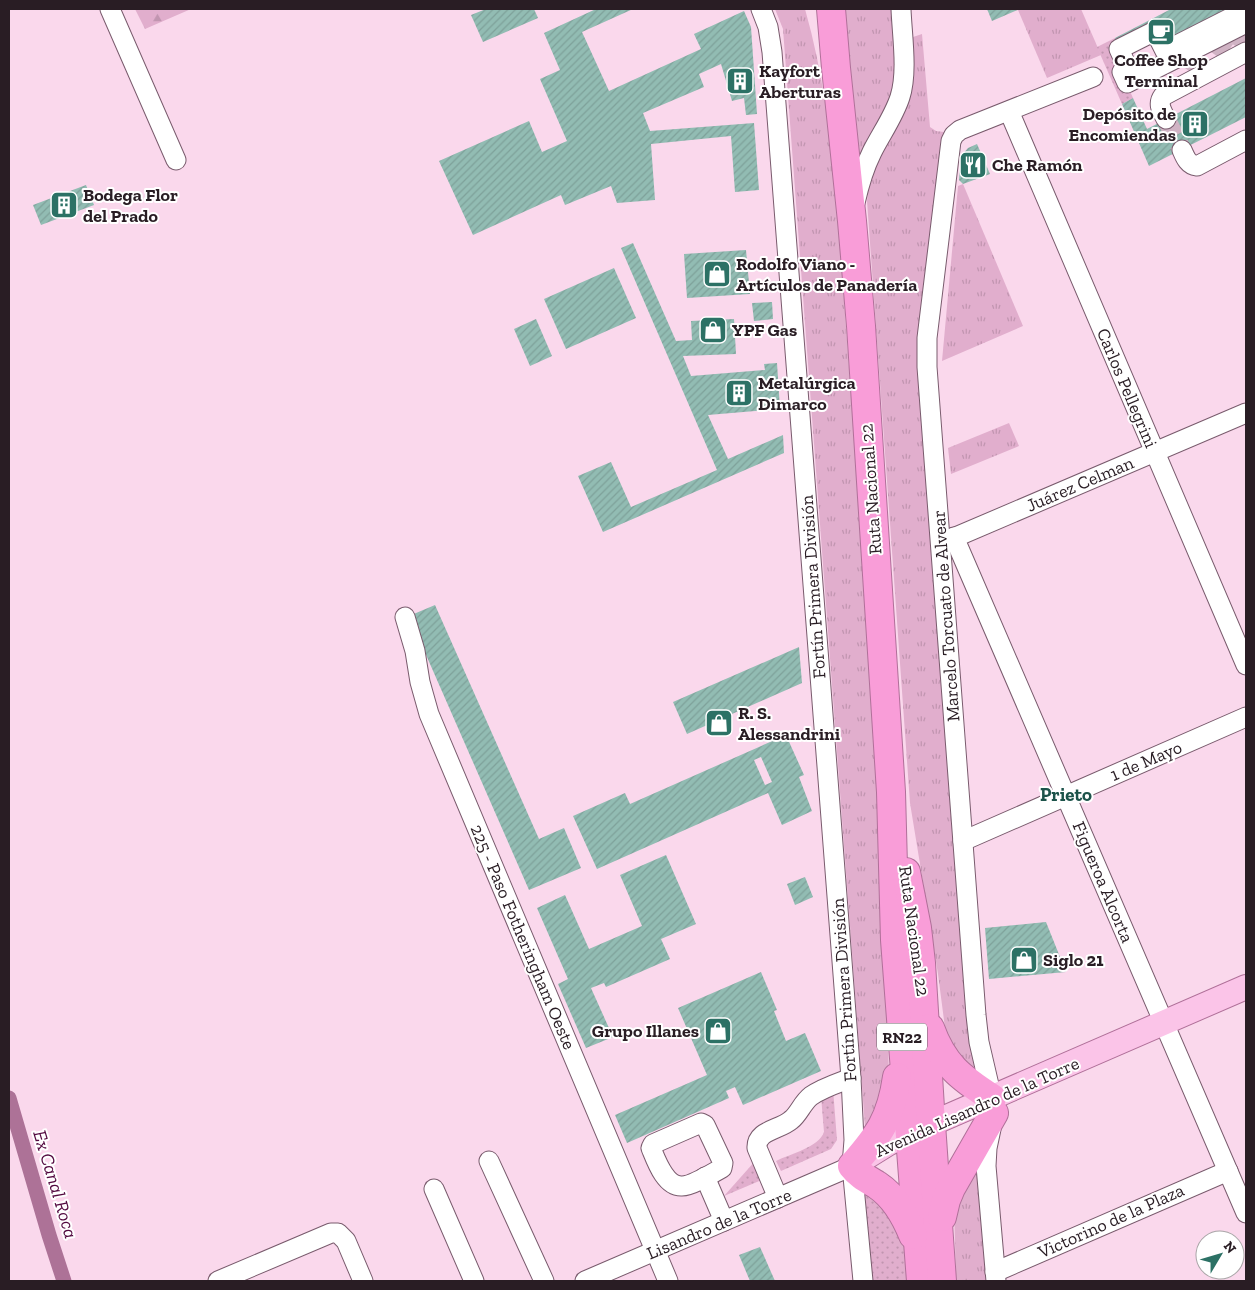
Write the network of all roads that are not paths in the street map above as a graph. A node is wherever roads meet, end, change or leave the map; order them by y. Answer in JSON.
{"nodes":[{"id":1,"x":110,"y":9,"type":"edge"},
{"id":2,"x":761,"y":9,"type":"edge"},
{"id":3,"x":820,"y":9,"type":"edge"},
{"id":4,"x":831,"y":9,"type":"edge"},
{"id":5,"x":903,"y":10,"type":"edge"},
{"id":6,"x":1246,"y":10,"type":"edge"},
{"id":7,"x":1246,"y":24,"type":"edge"},
{"id":8,"x":1246,"y":52,"type":"edge"},
{"id":9,"x":836,"y":68,"type":"junction"},
{"id":10,"x":1154,"y":70,"type":"junction"},
{"id":11,"x":1093,"y":77,"type":"dead end"},
{"id":12,"x":1179,"y":87,"type":"junction"},
{"id":13,"x":1009,"y":111,"type":"junction"},
{"id":14,"x":1166,"y":119,"type":"tunnel mouth"},
{"id":15,"x":1246,"y":140,"type":"edge"},
{"id":16,"x":1182,"y":150,"type":"tunnel mouth"},
{"id":17,"x":176,"y":160,"type":"dead end"},
{"id":18,"x":852,"y":221,"type":"junction"},
{"id":19,"x":1246,"y":413,"type":"edge"},
{"id":20,"x":1155,"y":452,"type":"junction"},
{"id":21,"x":947,"y":540,"type":"junction"},
{"id":22,"x":976,"y":589,"type":"junction"},
{"id":23,"x":944,"y":594,"type":"junction"},
{"id":24,"x":405,"y":618,"type":"dead end"},
{"id":25,"x":1246,"y":665,"type":"edge"},
{"id":26,"x":1246,"y":717,"type":"edge"},
{"id":27,"x":891,"y":792,"type":"junction"},
{"id":28,"x":1066,"y":795,"type":"junction"},
{"id":29,"x":963,"y":841,"type":"junction"},
{"id":30,"x":1246,"y":987,"type":"edge"},
{"id":31,"x":1246,"y":1004,"type":"edge"},
{"id":32,"x":924,"y":1010,"type":"junction"},
{"id":33,"x":1168,"y":1030,"type":"junction"},
{"id":34,"x":902,"y":1036,"type":"junction"},
{"id":35,"x":851,"y":1078,"type":"junction"},
{"id":36,"x":993,"y":1105,"type":"junction"},
{"id":37,"x":921,"y":1137,"type":"junction"},
{"id":38,"x":489,"y":1161,"type":"dead end"},
{"id":39,"x":852,"y":1166,"type":"junction"},
{"id":40,"x":1228,"y":1170,"type":"junction"},
{"id":41,"x":706,"y":1177,"type":"dead end"},
{"id":42,"x":434,"y":1189,"type":"dead end"},
{"id":43,"x":778,"y":1198,"type":"junction"},
{"id":44,"x":1246,"y":1214,"type":"edge"},
{"id":45,"x":724,"y":1221,"type":"junction"},
{"id":46,"x":929,"y":1244,"type":"junction"},
{"id":47,"x":656,"y":1251,"type":"junction"},
{"id":48,"x":996,"y":1276,"type":"edge"},
{"id":49,"x":218,"y":1281,"type":"edge"},
{"id":50,"x":363,"y":1281,"type":"edge"},
{"id":51,"x":474,"y":1281,"type":"edge"},
{"id":52,"x":544,"y":1281,"type":"edge"},
{"id":53,"x":585,"y":1281,"type":"edge"},
{"id":54,"x":668,"y":1281,"type":"edge"},
{"id":55,"x":863,"y":1281,"type":"edge"},
{"id":56,"x":921,"y":1281,"type":"edge"},
{"id":57,"x":942,"y":1281,"type":"edge"}],
"edges":[{"from":1,"to":17,"type":"street"},
{"from":2,"to":35,"type":"street","name":"Fortín Primera División"},
{"from":3,"to":9,"type":"highway","name":"Ruta Nacional 22","number":"RN22"},
{"from":4,"to":9,"type":"highway","name":"Ruta Nacional 22","number":"RN22"},
{"from":5,"to":18,"type":"street"},
{"from":6,"to":10,"type":"street"},
{"from":7,"to":10,"type":"street"},
{"from":8,"to":12,"type":"street"},
{"from":9,"to":18,"type":"highway","name":"Ruta Nacional 22","number":"RN22"},
{"from":10,"to":12,"type":"street"},
{"from":11,"to":13,"type":"street"},
{"from":12,"to":14,"type":"street"},
{"from":13,"to":20,"type":"street","name":"Carlos Pellegrini"},
{"from":13,"to":21,"type":"street","name":"Marcelo Torcuato de Alvear"},
{"from":15,"to":16,"type":"street"},
{"from":18,"to":27,"type":"highway","name":"Ruta Nacional 22","number":"RN22"},
{"from":19,"to":20,"type":"street","name":"Juárez Celman"},
{"from":20,"to":21,"type":"street","name":"Juárez Celman"},
{"from":20,"to":25,"type":"street","name":"Carlos Pellegrini"},
{"from":21,"to":22,"type":"street","name":"Figueroa Alcorta"},
{"from":21,"to":23,"type":"street","name":"Marcelo Torcuato de Alvear"},
{"from":22,"to":23,"type":"street"},
{"from":22,"to":28,"type":"street","name":"Figueroa Alcorta"},
{"from":23,"to":29,"type":"street","name":"Marcelo Torcuato de Alvear"},
{"from":24,"to":47,"type":"street","name":"225 - Paso Fotheringham Oeste"},
{"from":26,"to":28,"type":"street","name":"1 de Mayo"},
{"from":27,"to":32,"type":"highway","name":"Ruta Nacional 22","number":"RN22"},
{"from":27,"to":34,"type":"highway","name":"Ruta Nacional 22","number":"RN22"},
{"from":28,"to":29,"type":"street","name":"1 de Mayo"},
{"from":28,"to":33,"type":"street","name":"Figueroa Alcorta"},
{"from":29,"to":36,"type":"street","name":"Marcelo Torcuato de Alvear"},
{"from":30,"to":33,"type":"main road","name":"Avenida Lisandro de la Torre"},
{"from":31,"to":33,"type":"main road","name":"Avenida Lisandro de la Torre"},
{"from":32,"to":36,"type":"highway"},
{"from":32,"to":37,"type":"highway","name":"Ruta Nacional 22","number":"RN22"},
{"from":33,"to":36,"type":"main road","name":"Avenida Lisandro de la Torre"},
{"from":33,"to":40,"type":"street","name":"Figueroa Alcorta"},
{"from":34,"to":37,"type":"highway","name":"Ruta Nacional 22","number":"RN22"},
{"from":34,"to":39,"type":"highway"},
{"from":35,"to":39,"type":"street","name":"Fortín Primera División"},
{"from":35,"to":43,"type":"street"},
{"from":36,"to":37,"type":"main road","name":"Avenida Lisandro de la Torre"},
{"from":36,"to":46,"type":"highway"},
{"from":36,"to":48,"type":"street"},
{"from":37,"to":39,"type":"main road","name":"Avenida Lisandro de la Torre"},
{"from":37,"to":46,"type":"highway","name":"Ruta Nacional 22","number":"RN22"},
{"from":38,"to":52,"type":"street"},
{"from":39,"to":43,"type":"street","name":"Lisandro de la Torre"},
{"from":39,"to":46,"type":"highway"},
{"from":39,"to":55,"type":"street","name":"Fortín Primera División"},
{"from":40,"to":44,"type":"street","name":"Figueroa Alcorta"},
{"from":40,"to":48,"type":"street","name":"Victorino de la Plaza"},
{"from":41,"to":45,"type":"street"},
{"from":42,"to":51,"type":"street"},
{"from":43,"to":45,"type":"street","name":"Lisandro de la Torre"},
{"from":45,"to":47,"type":"street","name":"Lisandro de la Torre"},
{"from":46,"to":56,"type":"highway","name":"Ruta Nacional 22","number":"RN22"},
{"from":46,"to":57,"type":"highway","name":"Ruta Nacional 22","number":"RN22"},
{"from":47,"to":53,"type":"street","name":"Lisandro de la Torre"},
{"from":47,"to":54,"type":"street","name":"225 - Paso Fotheringham Oeste"},
{"from":49,"to":50,"type":"street"}]}
